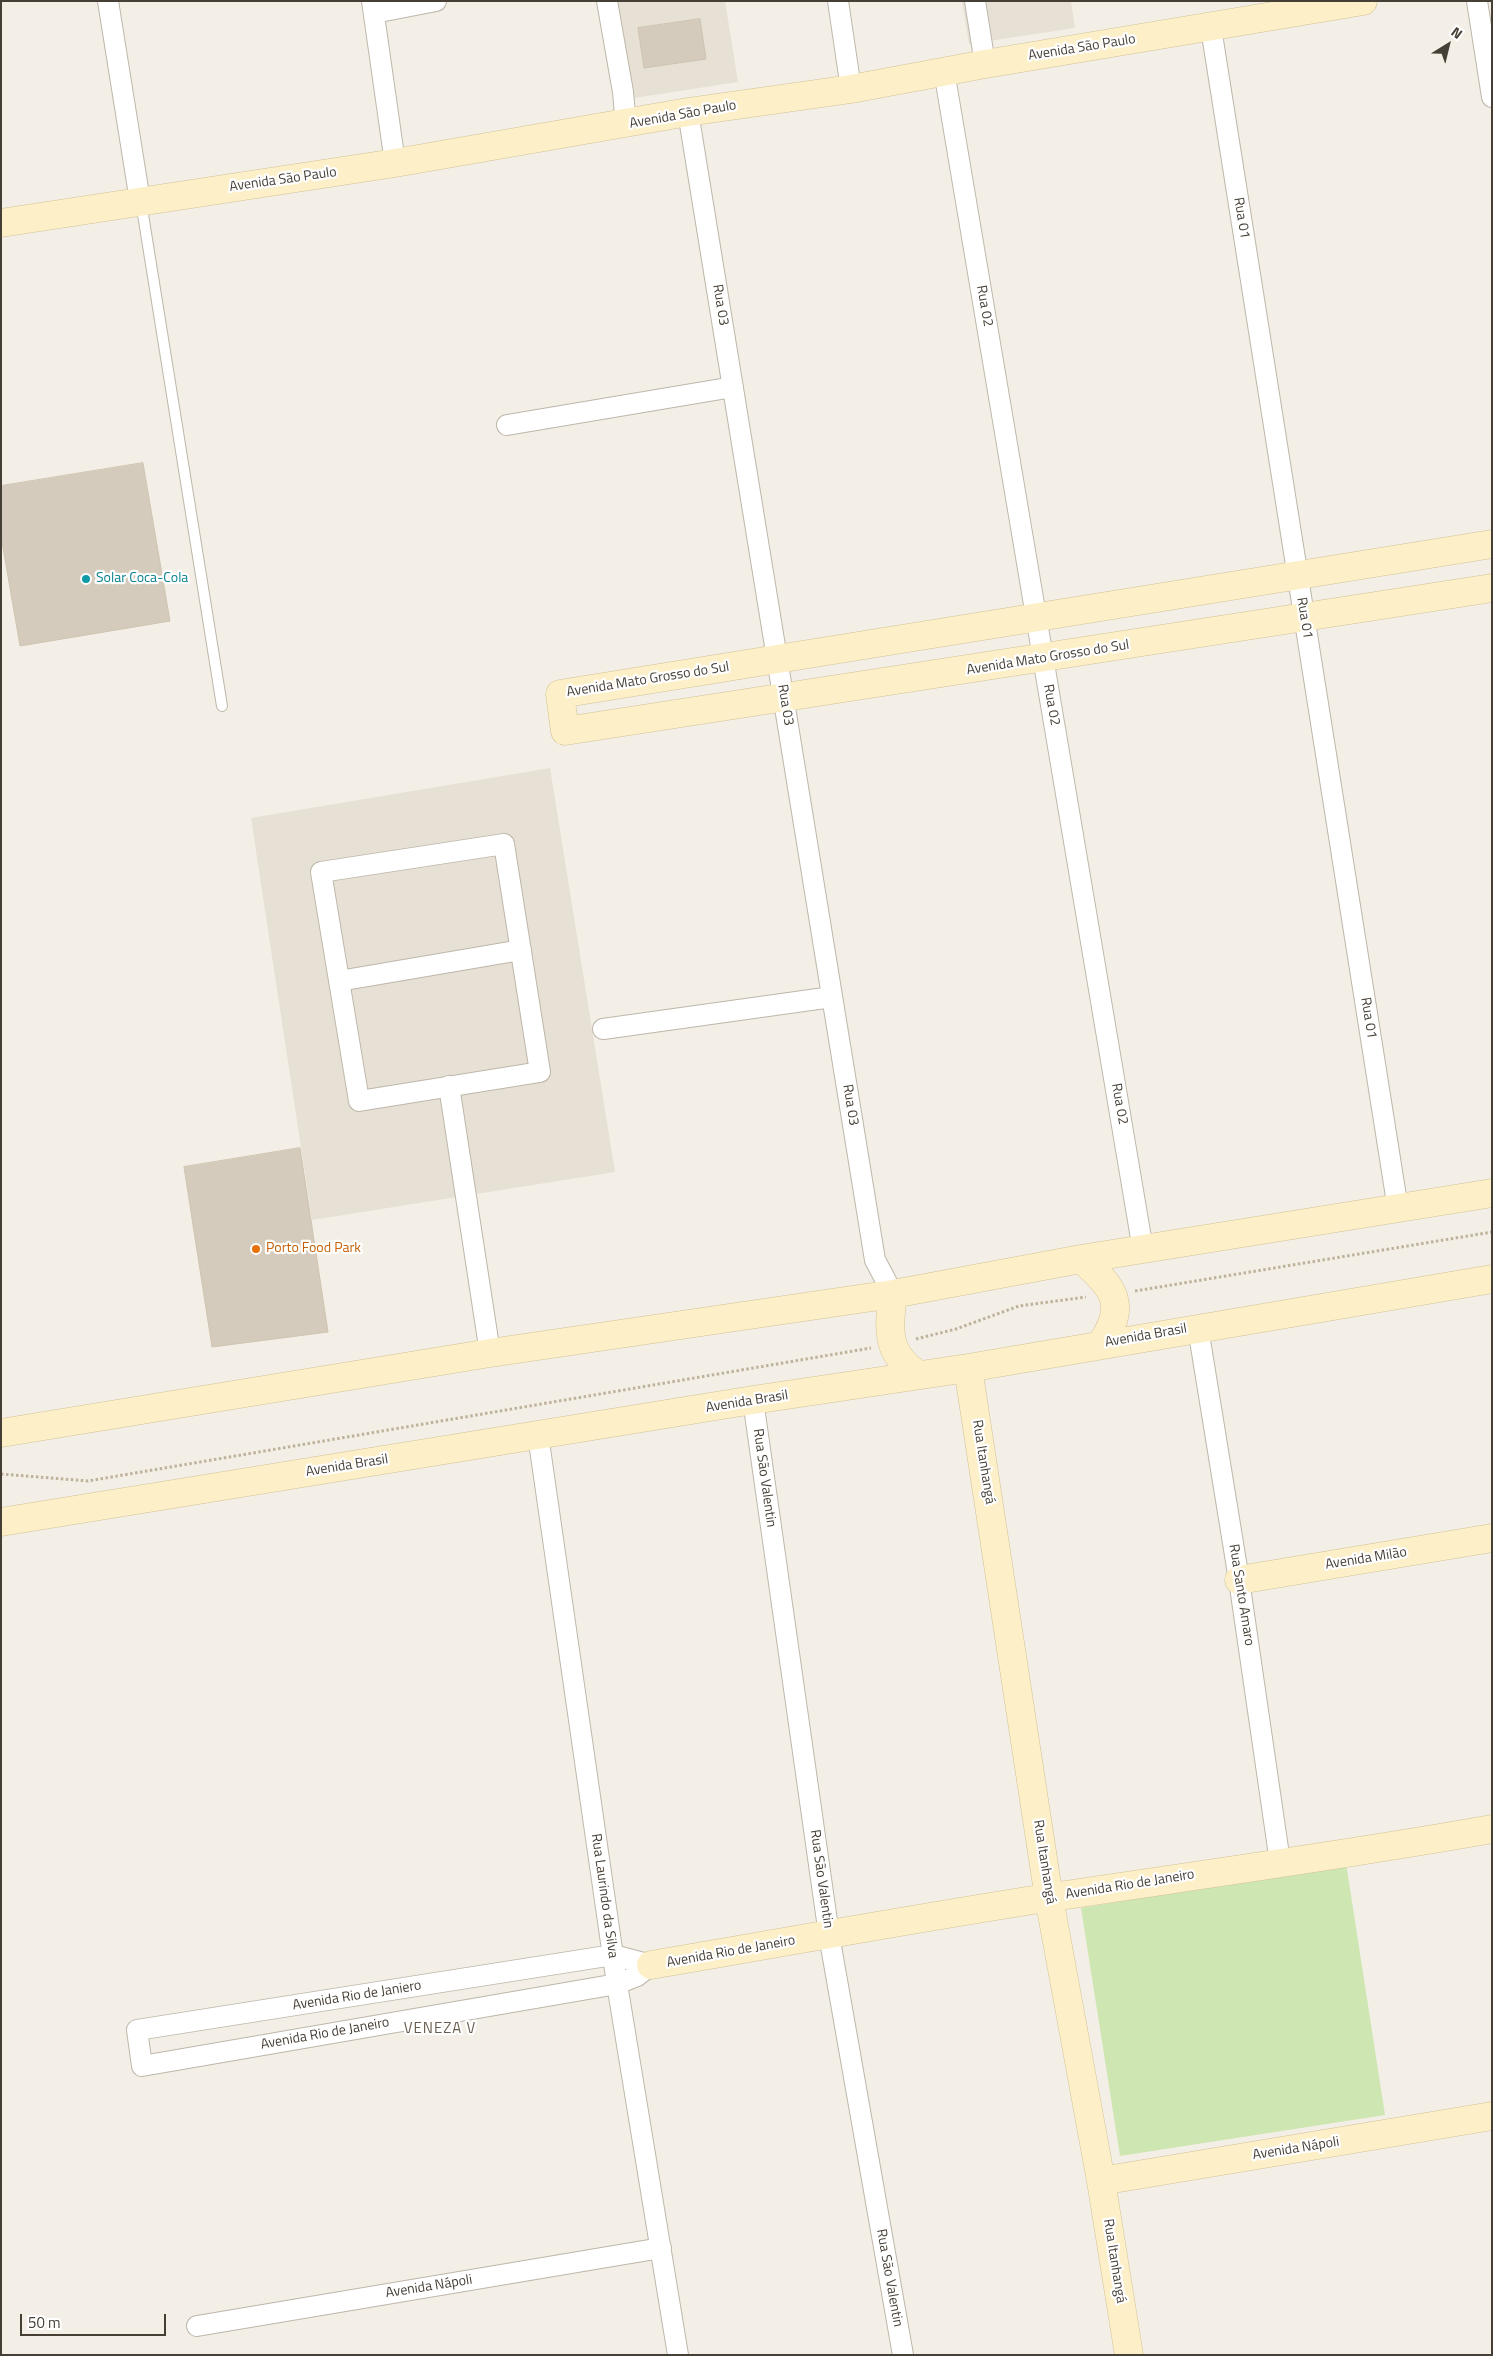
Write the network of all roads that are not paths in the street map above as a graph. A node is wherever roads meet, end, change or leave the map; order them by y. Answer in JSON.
{"nodes":[{"id":1,"x":108,"y":1,"type":"edge"},
{"id":2,"x":436,"y":1,"type":"edge"},
{"id":3,"x":608,"y":1,"type":"edge"},
{"id":4,"x":838,"y":1,"type":"edge"},
{"id":5,"x":975,"y":1,"type":"edge"},
{"id":6,"x":1363,"y":1,"type":"edge"},
{"id":7,"x":1476,"y":1,"type":"edge"},
{"id":8,"x":1306,"y":6,"type":"edge"},
{"id":9,"x":373,"y":7,"type":"edge"},
{"id":10,"x":1211,"y":28,"type":"junction"},
{"id":11,"x":985,"y":64,"type":"junction"},
{"id":12,"x":944,"y":71,"type":"junction"},
{"id":13,"x":851,"y":89,"type":"junction"},
{"id":14,"x":1492,"y":97,"type":"edge"},
{"id":15,"x":688,"y":112,"type":"junction"},
{"id":16,"x":626,"y":125,"type":"junction"},
{"id":17,"x":395,"y":163,"type":"junction"},
{"id":18,"x":140,"y":201,"type":"junction"},
{"id":19,"x":1,"y":223,"type":"edge"},
{"id":20,"x":733,"y":387,"type":"junction"},
{"id":21,"x":507,"y":425,"type":"dead end"},
{"id":22,"x":1492,"y":544,"type":"edge"},
{"id":23,"x":1298,"y":576,"type":"junction"},
{"id":24,"x":1492,"y":588,"type":"edge"},
{"id":25,"x":1036,"y":618,"type":"junction"},
{"id":26,"x":1304,"y":618,"type":"junction"},
{"id":27,"x":777,"y":659,"type":"junction"},
{"id":28,"x":1043,"y":659,"type":"junction"},
{"id":29,"x":784,"y":698,"type":"junction"},
{"id":30,"x":222,"y":706,"type":"dead end"},
{"id":31,"x":521,"y":950,"type":"junction"},
{"id":32,"x":339,"y":981,"type":"junction"},
{"id":33,"x":832,"y":997,"type":"junction"},
{"id":34,"x":603,"y":1029,"type":"dead end"},
{"id":35,"x":449,"y":1086,"type":"junction"},
{"id":36,"x":1492,"y":1193,"type":"edge"},
{"id":37,"x":1398,"y":1209,"type":"junction"},
{"id":38,"x":1143,"y":1250,"type":"junction"},
{"id":39,"x":1082,"y":1259,"type":"junction"},
{"id":40,"x":1492,"y":1279,"type":"edge"},
{"id":41,"x":893,"y":1294,"type":"junction"},
{"id":42,"x":1198,"y":1328,"type":"junction"},
{"id":43,"x":1101,"y":1344,"type":"junction"},
{"id":44,"x":490,"y":1353,"type":"junction"},
{"id":45,"x":968,"y":1368,"type":"junction"},
{"id":46,"x":919,"y":1374,"type":"junction"},
{"id":47,"x":753,"y":1400,"type":"junction"},
{"id":48,"x":1,"y":1433,"type":"edge"},
{"id":49,"x":538,"y":1435,"type":"junction"},
{"id":50,"x":1,"y":1522,"type":"edge"},
{"id":51,"x":1492,"y":1538,"type":"edge"},
{"id":52,"x":1240,"y":1580,"type":"junction"},
{"id":53,"x":1492,"y":1829,"type":"edge"},
{"id":54,"x":1280,"y":1862,"type":"junction"},
{"id":55,"x":1049,"y":1898,"type":"junction"},
{"id":56,"x":829,"y":1935,"type":"junction"},
{"id":57,"x":613,"y":1955,"type":"junction"},
{"id":58,"x":651,"y":1965,"type":"junction"},
{"id":59,"x":617,"y":1984,"type":"junction"},
{"id":60,"x":142,"y":2066,"type":"joint"},
{"id":61,"x":1492,"y":2116,"type":"edge"},
{"id":62,"x":1101,"y":2181,"type":"junction"},
{"id":63,"x":661,"y":2248,"type":"junction"},
{"id":64,"x":197,"y":2326,"type":"dead end"},
{"id":65,"x":678,"y":2355,"type":"edge"},
{"id":66,"x":903,"y":2355,"type":"edge"},
{"id":67,"x":1129,"y":2355,"type":"edge"}],
"edges":[{"from":1,"to":18,"type":"street"},
{"from":2,"to":9,"type":"street"},
{"from":3,"to":16,"type":"street"},
{"from":4,"to":13,"type":"street"},
{"from":5,"to":11,"type":"street"},
{"from":6,"to":8,"type":"street","name":"Avenida São Paulo"},
{"from":7,"to":14,"type":"street"},
{"from":8,"to":10,"type":"street","name":"Avenida São Paulo"},
{"from":9,"to":17,"type":"street"},
{"from":10,"to":11,"type":"street","name":"Avenida São Paulo"},
{"from":10,"to":23,"type":"street","name":"Rua 01"},
{"from":11,"to":12,"type":"street","name":"Avenida São Paulo"},
{"from":12,"to":13,"type":"street","name":"Avenida São Paulo"},
{"from":12,"to":25,"type":"street","name":"Rua 02"},
{"from":13,"to":15,"type":"street","name":"Avenida São Paulo"},
{"from":15,"to":16,"type":"street","name":"Avenida São Paulo"},
{"from":15,"to":20,"type":"street","name":"Rua 03"},
{"from":16,"to":17,"type":"street","name":"Avenida São Paulo"},
{"from":17,"to":18,"type":"street","name":"Avenida São Paulo"},
{"from":18,"to":19,"type":"street","name":"Avenida São Paulo"},
{"from":18,"to":30,"type":"lane"},
{"from":20,"to":21,"type":"street"},
{"from":20,"to":27,"type":"street","name":"Rua 03"},
{"from":22,"to":23,"type":"street","name":"Avenida Mato Grosso do Sul"},
{"from":23,"to":25,"type":"street","name":"Avenida Mato Grosso do Sul"},
{"from":23,"to":26,"type":"street","name":"Rua 01"},
{"from":24,"to":26,"type":"street","name":"Avenida Mato Grosso do Sul"},
{"from":25,"to":27,"type":"street","name":"Avenida Mato Grosso do Sul"},
{"from":25,"to":28,"type":"street","name":"Rua 02"},
{"from":26,"to":28,"type":"street","name":"Avenida Mato Grosso do Sul"},
{"from":26,"to":37,"type":"street","name":"Rua 01"},
{"from":27,"to":29,"type":"street","name":"Rua 03"},
{"from":27,"to":29,"type":"street","name":"Avenida Mato Grosso do Sul"},
{"from":28,"to":29,"type":"street","name":"Avenida Mato Grosso do Sul"},
{"from":28,"to":38,"type":"street","name":"Rua 02"},
{"from":29,"to":33,"type":"street","name":"Rua 03"},
{"from":31,"to":32,"type":"street"},
{"from":31,"to":32,"type":"street"},
{"from":31,"to":35,"type":"street"},
{"from":32,"to":35,"type":"street"},
{"from":33,"to":34,"type":"street"},
{"from":33,"to":41,"type":"street","name":"Rua 03"},
{"from":35,"to":44,"type":"street"},
{"from":36,"to":37,"type":"street"},
{"from":37,"to":38,"type":"street"},
{"from":38,"to":39,"type":"street"},
{"from":39,"to":41,"type":"street"},
{"from":39,"to":43,"type":"street"},
{"from":40,"to":42,"type":"street","name":"Avenida Brasil"},
{"from":41,"to":44,"type":"street"},
{"from":41,"to":46,"type":"street"},
{"from":42,"to":43,"type":"street","name":"Avenida Brasil"},
{"from":42,"to":52,"type":"street","name":"Rua Santo Amaro"},
{"from":43,"to":45,"type":"street","name":"Avenida Brasil"},
{"from":44,"to":48,"type":"street"},
{"from":45,"to":46,"type":"street","name":"Avenida Brasil"},
{"from":45,"to":55,"type":"street","name":"Rua Itanhangá"},
{"from":46,"to":47,"type":"street","name":"Avenida Brasil"},
{"from":47,"to":49,"type":"street","name":"Avenida Brasil"},
{"from":47,"to":56,"type":"street","name":"Rua São Valentin"},
{"from":49,"to":50,"type":"street","name":"Avenida Brasil"},
{"from":49,"to":57,"type":"street","name":"Rua Laurindo da Silva"},
{"from":51,"to":52,"type":"street","name":"Avenida Milão"},
{"from":52,"to":54,"type":"street","name":"Rua Santo Amaro"},
{"from":53,"to":54,"type":"street","name":"Avenida Rio de Janeiro"},
{"from":54,"to":55,"type":"street","name":"Avenida Rio de Janeiro"},
{"from":55,"to":56,"type":"street","name":"Avenida Rio de Janeiro"},
{"from":55,"to":62,"type":"street","name":"Rua Itanhangá"},
{"from":56,"to":58,"type":"street","name":"Avenida Rio de Janeiro"},
{"from":56,"to":66,"type":"street","name":"Rua São Valentin"},
{"from":57,"to":58,"type":"street","name":"Avenida Rio de Janeiro"},
{"from":57,"to":59,"type":"street","name":"Rua Laurindo da Silva"},
{"from":57,"to":60,"type":"street","name":"Avenida Rio de Janiero"},
{"from":58,"to":59,"type":"street","name":"Avenida Rio de Janeiro"},
{"from":59,"to":60,"type":"street","name":"Avenida Rio de Janeiro"},
{"from":59,"to":63,"type":"street","name":"Rua Laurindo da Silva"},
{"from":61,"to":62,"type":"street","name":"Avenida Nápoli"},
{"from":62,"to":67,"type":"street","name":"Rua Itanhangá"},
{"from":63,"to":64,"type":"street","name":"Avenida Nápoli"},
{"from":63,"to":65,"type":"street","name":"Rua Laurindo da Silva"}]}
